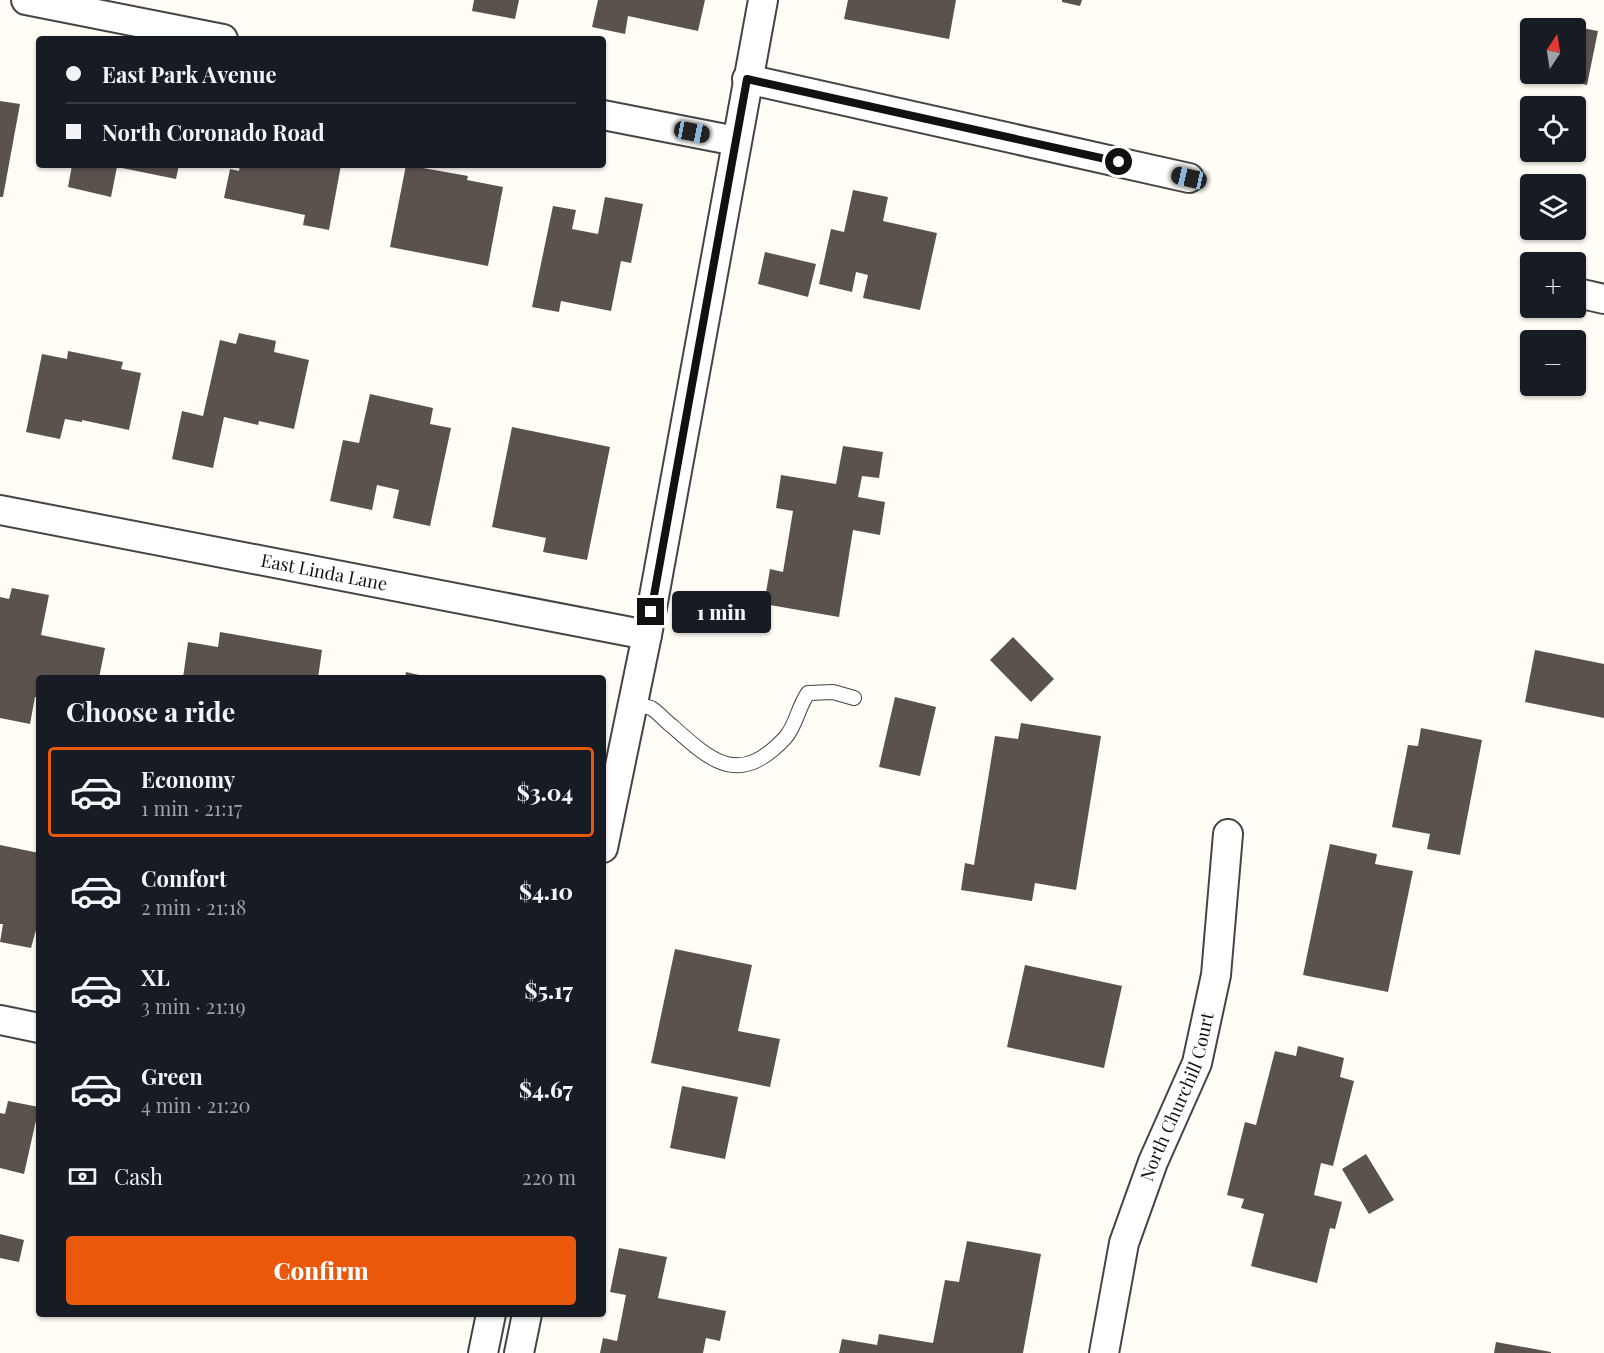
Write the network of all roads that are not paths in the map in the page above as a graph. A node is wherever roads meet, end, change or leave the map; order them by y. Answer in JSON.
{"nodes":[{"id":1,"x":26,"y":0,"type":"edge"},
{"id":2,"x":763,"y":0,"type":"edge"},
{"id":3,"x":208,"y":36,"type":"edge"},
{"id":4,"x":747,"y":79,"type":"junction"},
{"id":5,"x":606,"y":116,"type":"edge"},
{"id":6,"x":736,"y":141,"type":"junction"},
{"id":7,"x":1189,"y":178,"type":"dead end"},
{"id":8,"x":0,"y":510,"type":"edge"},
{"id":9,"x":647,"y":635,"type":"junction"},
{"id":10,"x":854,"y":698,"type":"dead end"},
{"id":11,"x":633,"y":703,"type":"junction"},
{"id":12,"x":606,"y":834,"type":"edge"},
{"id":13,"x":1228,"y":834,"type":"dead end"},
{"id":14,"x":0,"y":1020,"type":"edge"},
{"id":15,"x":36,"y":1027,"type":"edge"},
{"id":16,"x":489,"y":1317,"type":"edge"},
{"id":17,"x":526,"y":1317,"type":"edge"},
{"id":18,"x":483,"y":1353,"type":"edge"},
{"id":19,"x":519,"y":1353,"type":"edge"},
{"id":20,"x":1104,"y":1353,"type":"edge"}],
"edges":[{"from":1,"to":3,"type":"street"},
{"from":2,"to":4,"type":"street"},
{"from":4,"to":6,"type":"street"},
{"from":4,"to":7,"type":"street"},
{"from":5,"to":6,"type":"street"},
{"from":6,"to":9,"type":"street"},
{"from":8,"to":9,"type":"street","name":"East Linda Lane"},
{"from":9,"to":11,"type":"street"},
{"from":10,"to":11,"type":"lane"},
{"from":11,"to":12,"type":"street"},
{"from":13,"to":20,"type":"street","name":"North Churchill Court"},
{"from":14,"to":15,"type":"street"},
{"from":16,"to":18,"type":"street"},
{"from":17,"to":19,"type":"street"}]}
